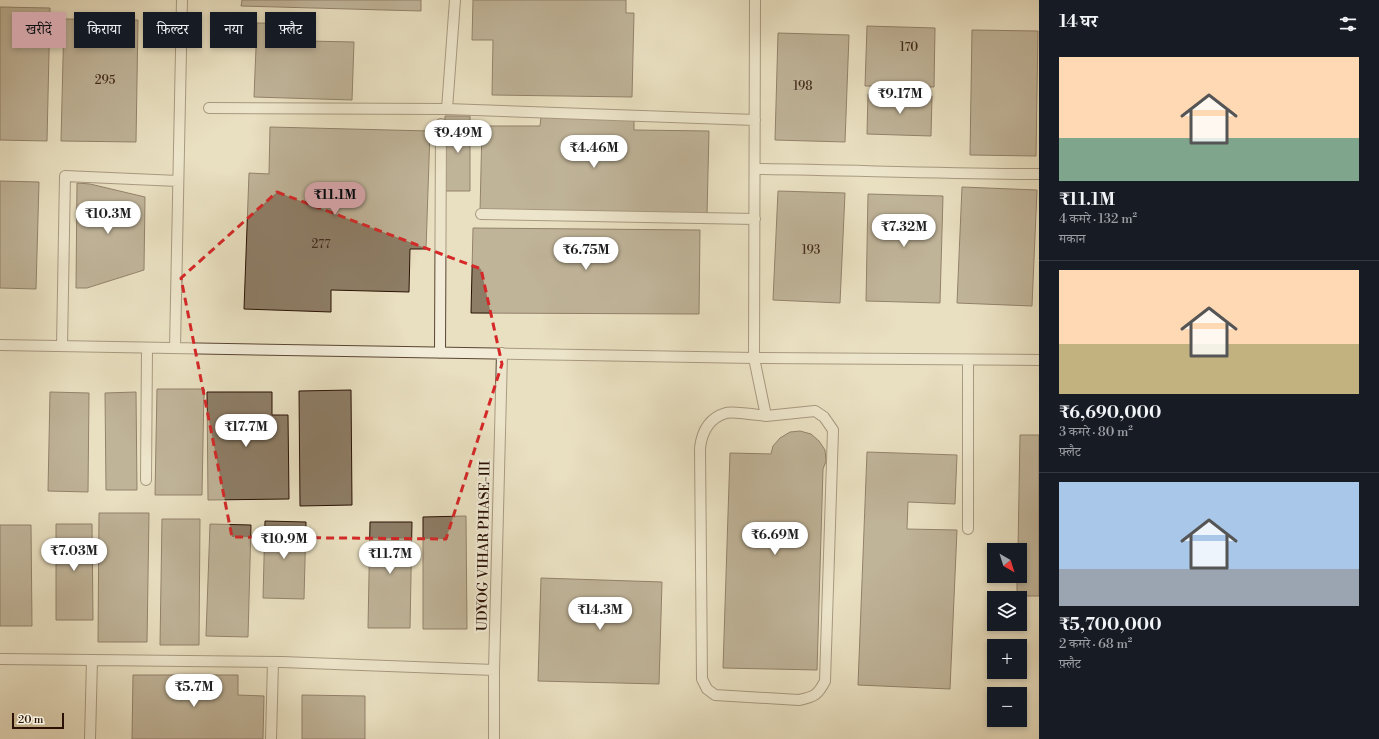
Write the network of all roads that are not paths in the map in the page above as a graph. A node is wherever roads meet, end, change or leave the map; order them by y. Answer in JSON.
{"nodes":[{"id":1,"x":182,"y":0,"type":"edge"},
{"id":2,"x":455,"y":0,"type":"edge"},
{"id":3,"x":755,"y":0,"type":"edge"},
{"id":4,"x":209,"y":108,"type":"dead end"},
{"id":5,"x":447,"y":109,"type":"junction"},
{"id":6,"x":755,"y":120,"type":"junction"},
{"id":7,"x":441,"y":124,"type":"dead end"},
{"id":8,"x":755,"y":169,"type":"junction"},
{"id":9,"x":1039,"y":174,"type":"edge"},
{"id":10,"x":178,"y":181,"type":"junction"},
{"id":11,"x":481,"y":214,"type":"dead end"},
{"id":12,"x":755,"y":219,"type":"junction"},
{"id":13,"x":0,"y":345,"type":"edge"},
{"id":14,"x":62,"y":346,"type":"junction"},
{"id":15,"x":147,"y":348,"type":"junction"},
{"id":16,"x":175,"y":348,"type":"junction"},
{"id":17,"x":440,"y":353,"type":"junction"},
{"id":18,"x":502,"y":354,"type":"junction"},
{"id":19,"x":754,"y":358,"type":"junction"},
{"id":20,"x":968,"y":360,"type":"junction"},
{"id":21,"x":1039,"y":360,"type":"edge"},
{"id":22,"x":766,"y":416,"type":"junction"},
{"id":23,"x":146,"y":480,"type":"dead end"},
{"id":24,"x":968,"y":529,"type":"dead end"},
{"id":25,"x":0,"y":660,"type":"edge"},
{"id":26,"x":92,"y":660,"type":"junction"},
{"id":27,"x":273,"y":662,"type":"junction"},
{"id":28,"x":494,"y":670,"type":"junction"},
{"id":29,"x":90,"y":739,"type":"edge"},
{"id":30,"x":271,"y":739,"type":"edge"},
{"id":31,"x":494,"y":739,"type":"edge"}],
"edges":[{"from":1,"to":10,"type":"lane"},
{"from":2,"to":5,"type":"lane"},
{"from":3,"to":6,"type":"lane"},
{"from":4,"to":5,"type":"lane"},
{"from":5,"to":6,"type":"lane"},
{"from":6,"to":8,"type":"lane"},
{"from":7,"to":17,"type":"lane"},
{"from":8,"to":9,"type":"lane"},
{"from":8,"to":12,"type":"lane"},
{"from":10,"to":14,"type":"lane"},
{"from":10,"to":16,"type":"lane"},
{"from":11,"to":12,"type":"lane"},
{"from":12,"to":19,"type":"lane"},
{"from":13,"to":14,"type":"lane"},
{"from":14,"to":15,"type":"lane"},
{"from":15,"to":16,"type":"lane"},
{"from":15,"to":23,"type":"lane"},
{"from":16,"to":17,"type":"lane"},
{"from":17,"to":18,"type":"lane"},
{"from":18,"to":19,"type":"lane"},
{"from":18,"to":28,"type":"lane","name":"UDYOG VIHAR PHASE-III"},
{"from":19,"to":20,"type":"lane"},
{"from":19,"to":22,"type":"lane"},
{"from":20,"to":21,"type":"lane"},
{"from":20,"to":24,"type":"lane"},
{"from":22,"to":22,"type":"lane"},
{"from":25,"to":26,"type":"lane"},
{"from":26,"to":27,"type":"lane"},
{"from":26,"to":29,"type":"lane"},
{"from":27,"to":28,"type":"lane"},
{"from":27,"to":30,"type":"lane"},
{"from":28,"to":31,"type":"lane","name":"UDYOG VIHAR PHASE-III"}]}
